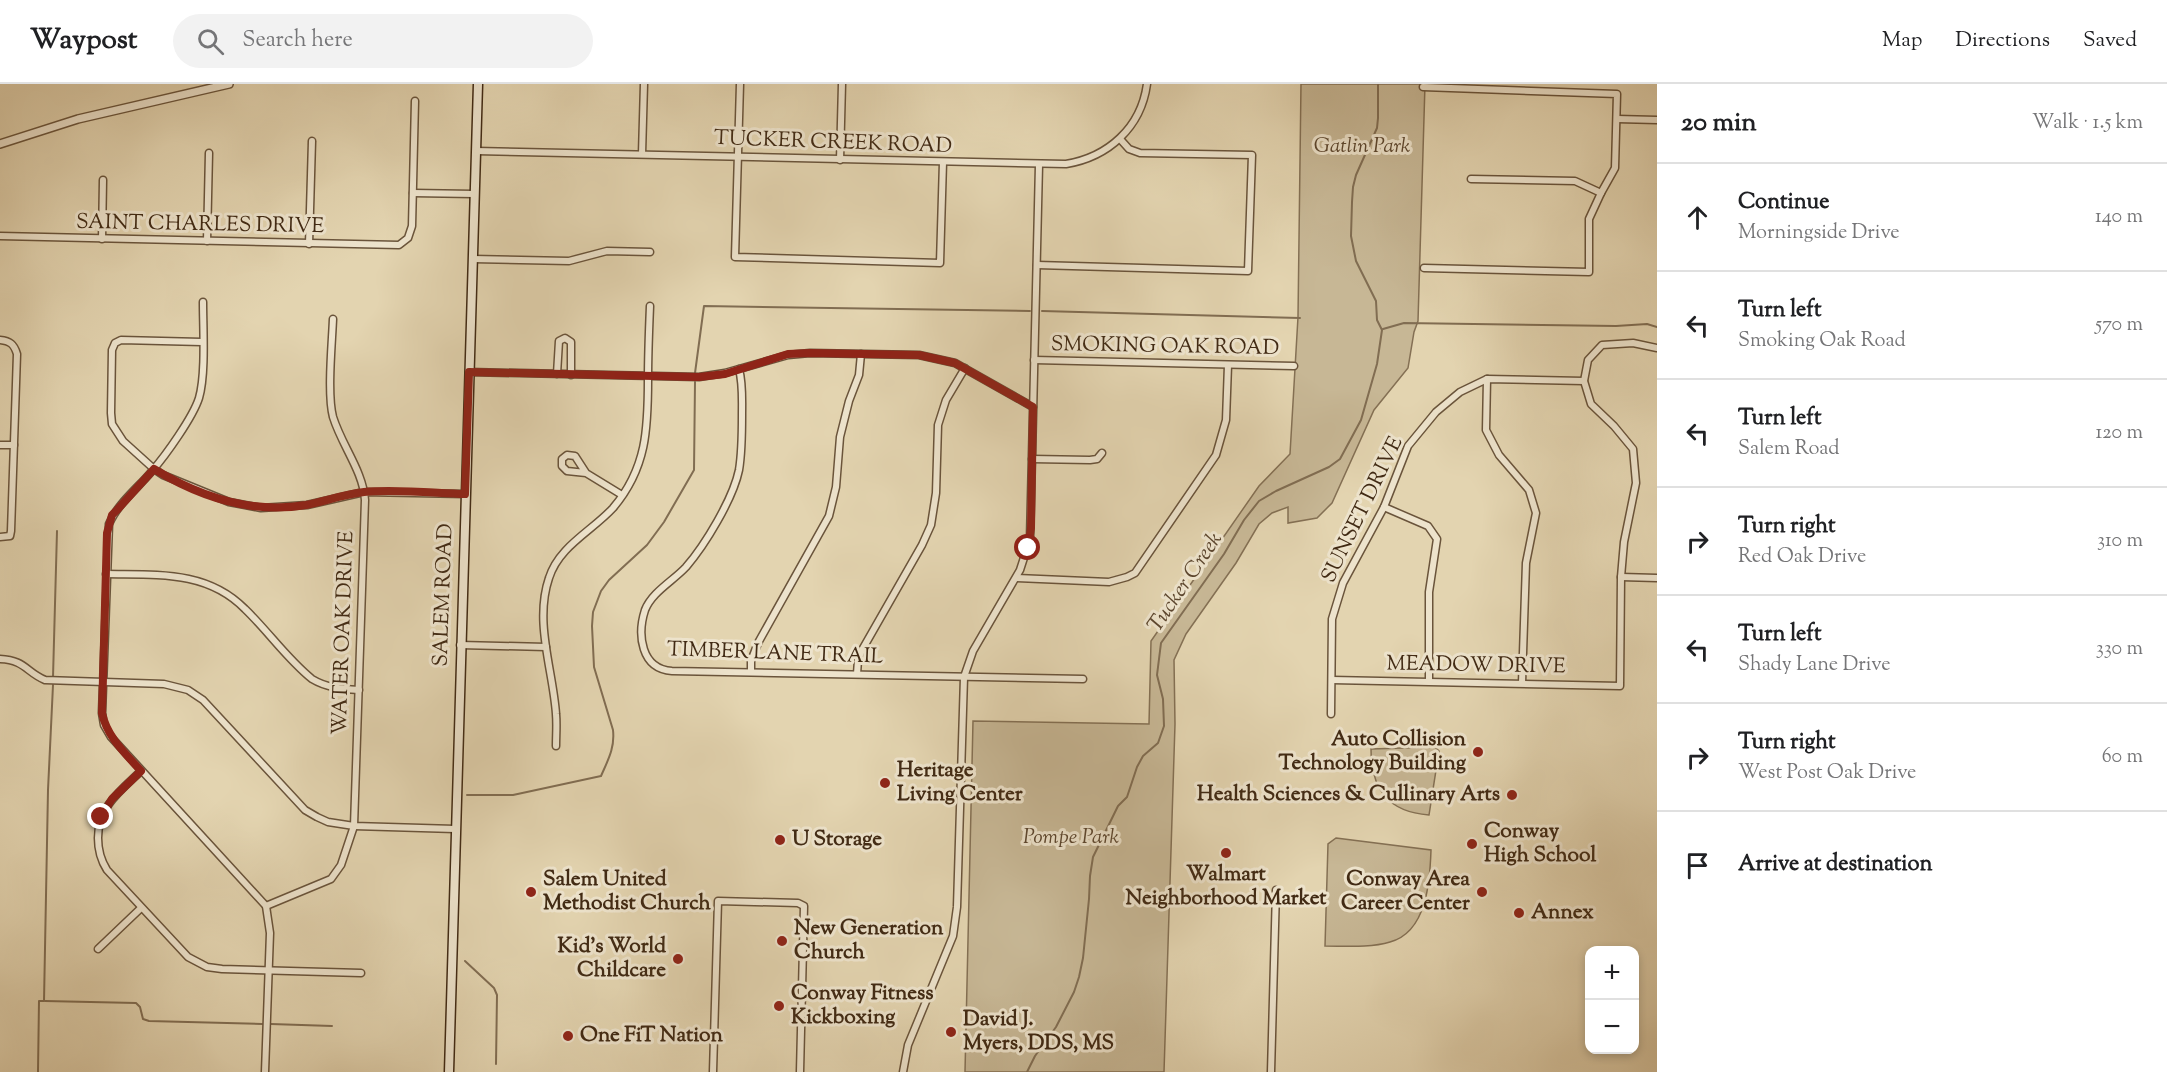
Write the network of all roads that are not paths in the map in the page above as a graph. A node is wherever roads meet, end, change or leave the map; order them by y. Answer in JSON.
{"nodes":[{"id":1,"x":229,"y":84,"type":"edge"},
{"id":2,"x":478,"y":84,"type":"edge"},
{"id":3,"x":644,"y":84,"type":"edge"},
{"id":4,"x":740,"y":84,"type":"edge"},
{"id":5,"x":842,"y":84,"type":"edge"},
{"id":6,"x":1147,"y":84,"type":"edge"},
{"id":7,"x":1470,"y":86,"type":"edge"},
{"id":8,"x":1423,"y":87,"type":"dead end"},
{"id":9,"x":415,"y":101,"type":"dead end"},
{"id":10,"x":1617,"y":119,"type":"junction"},
{"id":11,"x":1657,"y":120,"type":"edge"},
{"id":12,"x":1120,"y":139,"type":"junction"},
{"id":13,"x":312,"y":141,"type":"dead end"},
{"id":14,"x":0,"y":144,"type":"edge"},
{"id":15,"x":476,"y":151,"type":"junction"},
{"id":16,"x":209,"y":153,"type":"dead end"},
{"id":17,"x":642,"y":154,"type":"junction"},
{"id":18,"x":738,"y":157,"type":"junction"},
{"id":19,"x":840,"y":160,"type":"junction"},
{"id":20,"x":943,"y":162,"type":"junction"},
{"id":21,"x":1039,"y":165,"type":"junction"},
{"id":22,"x":1471,"y":179,"type":"dead end"},
{"id":23,"x":103,"y":180,"type":"dead end"},
{"id":24,"x":413,"y":193,"type":"junction"},
{"id":25,"x":1601,"y":193,"type":"junction"},
{"id":26,"x":474,"y":194,"type":"junction"},
{"id":27,"x":0,"y":236,"type":"edge"},
{"id":28,"x":102,"y":239,"type":"junction"},
{"id":29,"x":207,"y":241,"type":"junction"},
{"id":30,"x":309,"y":244,"type":"junction"},
{"id":31,"x":650,"y":252,"type":"dead end"},
{"id":32,"x":473,"y":259,"type":"junction"},
{"id":33,"x":1037,"y":265,"type":"junction"},
{"id":34,"x":1424,"y":268,"type":"dead end"},
{"id":35,"x":203,"y":302,"type":"dead end"},
{"id":36,"x":650,"y":306,"type":"dead end"},
{"id":37,"x":333,"y":319,"type":"dead end"},
{"id":38,"x":0,"y":340,"type":"edge"},
{"id":39,"x":202,"y":342,"type":"junction"},
{"id":40,"x":1657,"y":348,"type":"edge"},
{"id":41,"x":861,"y":354,"type":"junction"},
{"id":42,"x":1034,"y":360,"type":"junction"},
{"id":43,"x":1228,"y":365,"type":"junction"},
{"id":44,"x":1294,"y":366,"type":"dead end"},
{"id":45,"x":965,"y":368,"type":"junction"},
{"id":46,"x":739,"y":369,"type":"junction"},
{"id":47,"x":469,"y":372,"type":"junction"},
{"id":48,"x":557,"y":375,"type":"junction"},
{"id":49,"x":571,"y":375,"type":"junction"},
{"id":50,"x":648,"y":376,"type":"junction"},
{"id":51,"x":1487,"y":379,"type":"junction"},
{"id":52,"x":1584,"y":381,"type":"junction"},
{"id":53,"x":1033,"y":407,"type":"junction"},
{"id":54,"x":0,"y":445,"type":"edge"},
{"id":55,"x":14,"y":445,"type":"junction"},
{"id":56,"x":1102,"y":453,"type":"dead end"},
{"id":57,"x":1032,"y":459,"type":"junction"},
{"id":58,"x":154,"y":469,"type":"junction"},
{"id":59,"x":586,"y":473,"type":"dead end"},
{"id":60,"x":364,"y":492,"type":"junction"},
{"id":61,"x":465,"y":494,"type":"junction"},
{"id":62,"x":622,"y":495,"type":"junction"},
{"id":63,"x":1384,"y":507,"type":"junction"},
{"id":64,"x":0,"y":537,"type":"edge"},
{"id":65,"x":106,"y":574,"type":"junction"},
{"id":66,"x":1621,"y":577,"type":"junction"},
{"id":67,"x":1017,"y":578,"type":"junction"},
{"id":68,"x":1657,"y":578,"type":"edge"},
{"id":69,"x":460,"y":645,"type":"junction"},
{"id":70,"x":546,"y":646,"type":"junction"},
{"id":71,"x":0,"y":659,"type":"edge"},
{"id":72,"x":751,"y":672,"type":"junction"},
{"id":73,"x":857,"y":674,"type":"junction"},
{"id":74,"x":964,"y":677,"type":"junction"},
{"id":75,"x":1083,"y":679,"type":"dead end"},
{"id":76,"x":1332,"y":680,"type":"junction"},
{"id":77,"x":1429,"y":681,"type":"junction"},
{"id":78,"x":103,"y":682,"type":"junction"},
{"id":79,"x":1522,"y":683,"type":"junction"},
{"id":80,"x":359,"y":690,"type":"junction"},
{"id":81,"x":1331,"y":714,"type":"dead end"},
{"id":82,"x":556,"y":746,"type":"dead end"},
{"id":83,"x":141,"y":771,"type":"junction"},
{"id":84,"x":354,"y":826,"type":"junction"},
{"id":85,"x":455,"y":829,"type":"junction"},
{"id":86,"x":1276,"y":890,"type":"dead end"},
{"id":87,"x":266,"y":906,"type":"junction"},
{"id":88,"x":141,"y":908,"type":"junction"},
{"id":89,"x":98,"y":949,"type":"dead end"},
{"id":90,"x":268,"y":970,"type":"junction"},
{"id":91,"x":361,"y":973,"type":"dead end"},
{"id":92,"x":265,"y":1072,"type":"edge"},
{"id":93,"x":449,"y":1072,"type":"edge"},
{"id":94,"x":713,"y":1072,"type":"edge"},
{"id":95,"x":800,"y":1072,"type":"edge"},
{"id":96,"x":903,"y":1072,"type":"edge"},
{"id":97,"x":1271,"y":1072,"type":"edge"}],
"edges":[{"from":1,"to":14,"type":"street"},
{"from":2,"to":15,"type":"main road","name":"SALEM ROAD"},
{"from":3,"to":17,"type":"street"},
{"from":4,"to":18,"type":"street"},
{"from":5,"to":19,"type":"street"},
{"from":6,"to":12,"type":"street","name":"TUCKER CREEK ROAD"},
{"from":7,"to":8,"type":"street"},
{"from":7,"to":10,"type":"street"},
{"from":9,"to":24,"type":"street"},
{"from":10,"to":11,"type":"street"},
{"from":10,"to":25,"type":"street"},
{"from":12,"to":21,"type":"street","name":"TUCKER CREEK ROAD"},
{"from":12,"to":33,"type":"street"},
{"from":13,"to":30,"type":"street"},
{"from":15,"to":17,"type":"street","name":"TUCKER CREEK ROAD"},
{"from":15,"to":26,"type":"main road","name":"SALEM ROAD"},
{"from":16,"to":29,"type":"street"},
{"from":17,"to":18,"type":"street","name":"TUCKER CREEK ROAD"},
{"from":18,"to":19,"type":"street","name":"TUCKER CREEK ROAD"},
{"from":18,"to":20,"type":"street"},
{"from":19,"to":20,"type":"street","name":"TUCKER CREEK ROAD"},
{"from":20,"to":21,"type":"street","name":"TUCKER CREEK ROAD"},
{"from":21,"to":33,"type":"street"},
{"from":22,"to":25,"type":"street"},
{"from":23,"to":28,"type":"street"},
{"from":24,"to":26,"type":"street"},
{"from":24,"to":30,"type":"street","name":"SAINT CHARLES DRIVE"},
{"from":25,"to":34,"type":"street"},
{"from":26,"to":32,"type":"main road","name":"SALEM ROAD"},
{"from":27,"to":28,"type":"street","name":"SAINT CHARLES DRIVE"},
{"from":28,"to":29,"type":"street","name":"SAINT CHARLES DRIVE"},
{"from":29,"to":30,"type":"street","name":"SAINT CHARLES DRIVE"},
{"from":31,"to":32,"type":"street"},
{"from":32,"to":47,"type":"main road","name":"SALEM ROAD"},
{"from":33,"to":42,"type":"street"},
{"from":35,"to":39,"type":"street"},
{"from":36,"to":50,"type":"street"},
{"from":37,"to":60,"type":"street","name":"WATER OAK DRIVE"},
{"from":38,"to":55,"type":"street"},
{"from":39,"to":58,"type":"street"},
{"from":39,"to":58,"type":"street"},
{"from":40,"to":52,"type":"street"},
{"from":41,"to":45,"type":"street"},
{"from":41,"to":46,"type":"street"},
{"from":41,"to":72,"type":"street"},
{"from":42,"to":43,"type":"street","name":"SMOKING OAK ROAD"},
{"from":42,"to":53,"type":"street"},
{"from":43,"to":44,"type":"street","name":"SMOKING OAK ROAD"},
{"from":43,"to":67,"type":"street"},
{"from":45,"to":53,"type":"street"},
{"from":45,"to":73,"type":"street"},
{"from":46,"to":50,"type":"street"},
{"from":46,"to":72,"type":"street","name":"TIMBER LANE TRAIL"},
{"from":47,"to":48,"type":"street"},
{"from":47,"to":61,"type":"main road","name":"SALEM ROAD"},
{"from":48,"to":49,"type":"street"},
{"from":48,"to":49,"type":"street"},
{"from":49,"to":50,"type":"street"},
{"from":50,"to":62,"type":"street"},
{"from":51,"to":52,"type":"street","name":"SUNSET DRIVE"},
{"from":51,"to":63,"type":"street","name":"SUNSET DRIVE"},
{"from":51,"to":79,"type":"street"},
{"from":52,"to":66,"type":"street"},
{"from":53,"to":57,"type":"street"},
{"from":54,"to":55,"type":"street"},
{"from":55,"to":64,"type":"street"},
{"from":56,"to":57,"type":"street"},
{"from":57,"to":67,"type":"street"},
{"from":58,"to":60,"type":"street"},
{"from":58,"to":65,"type":"street"},
{"from":59,"to":62,"type":"street"},
{"from":60,"to":61,"type":"street"},
{"from":60,"to":80,"type":"street","name":"WATER OAK DRIVE"},
{"from":61,"to":69,"type":"main road","name":"SALEM ROAD"},
{"from":62,"to":70,"type":"street"},
{"from":63,"to":76,"type":"street","name":"SUNSET DRIVE"},
{"from":63,"to":77,"type":"street"},
{"from":65,"to":78,"type":"street"},
{"from":65,"to":80,"type":"street"},
{"from":66,"to":68,"type":"street"},
{"from":66,"to":79,"type":"street","name":"MEADOW DRIVE"},
{"from":67,"to":74,"type":"street"},
{"from":69,"to":70,"type":"street"},
{"from":69,"to":85,"type":"main road","name":"SALEM ROAD"},
{"from":70,"to":82,"type":"street"},
{"from":71,"to":78,"type":"street"},
{"from":72,"to":73,"type":"street","name":"TIMBER LANE TRAIL"},
{"from":73,"to":74,"type":"street","name":"TIMBER LANE TRAIL"},
{"from":74,"to":75,"type":"street","name":"TIMBER LANE TRAIL"},
{"from":74,"to":96,"type":"street"},
{"from":76,"to":77,"type":"street","name":"MEADOW DRIVE"},
{"from":76,"to":81,"type":"street","name":"SUNSET DRIVE"},
{"from":77,"to":79,"type":"street","name":"MEADOW DRIVE"},
{"from":78,"to":83,"type":"street"},
{"from":78,"to":84,"type":"street"},
{"from":80,"to":84,"type":"street","name":"WATER OAK DRIVE"},
{"from":83,"to":87,"type":"street"},
{"from":83,"to":88,"type":"street"},
{"from":84,"to":85,"type":"street"},
{"from":84,"to":87,"type":"street","name":"WATER OAK DRIVE"},
{"from":85,"to":93,"type":"main road","name":"SALEM ROAD"},
{"from":86,"to":97,"type":"street"},
{"from":87,"to":90,"type":"street"},
{"from":88,"to":89,"type":"street"},
{"from":88,"to":90,"type":"street"},
{"from":90,"to":91,"type":"street"},
{"from":90,"to":92,"type":"street"},
{"from":94,"to":95,"type":"street"}]}
